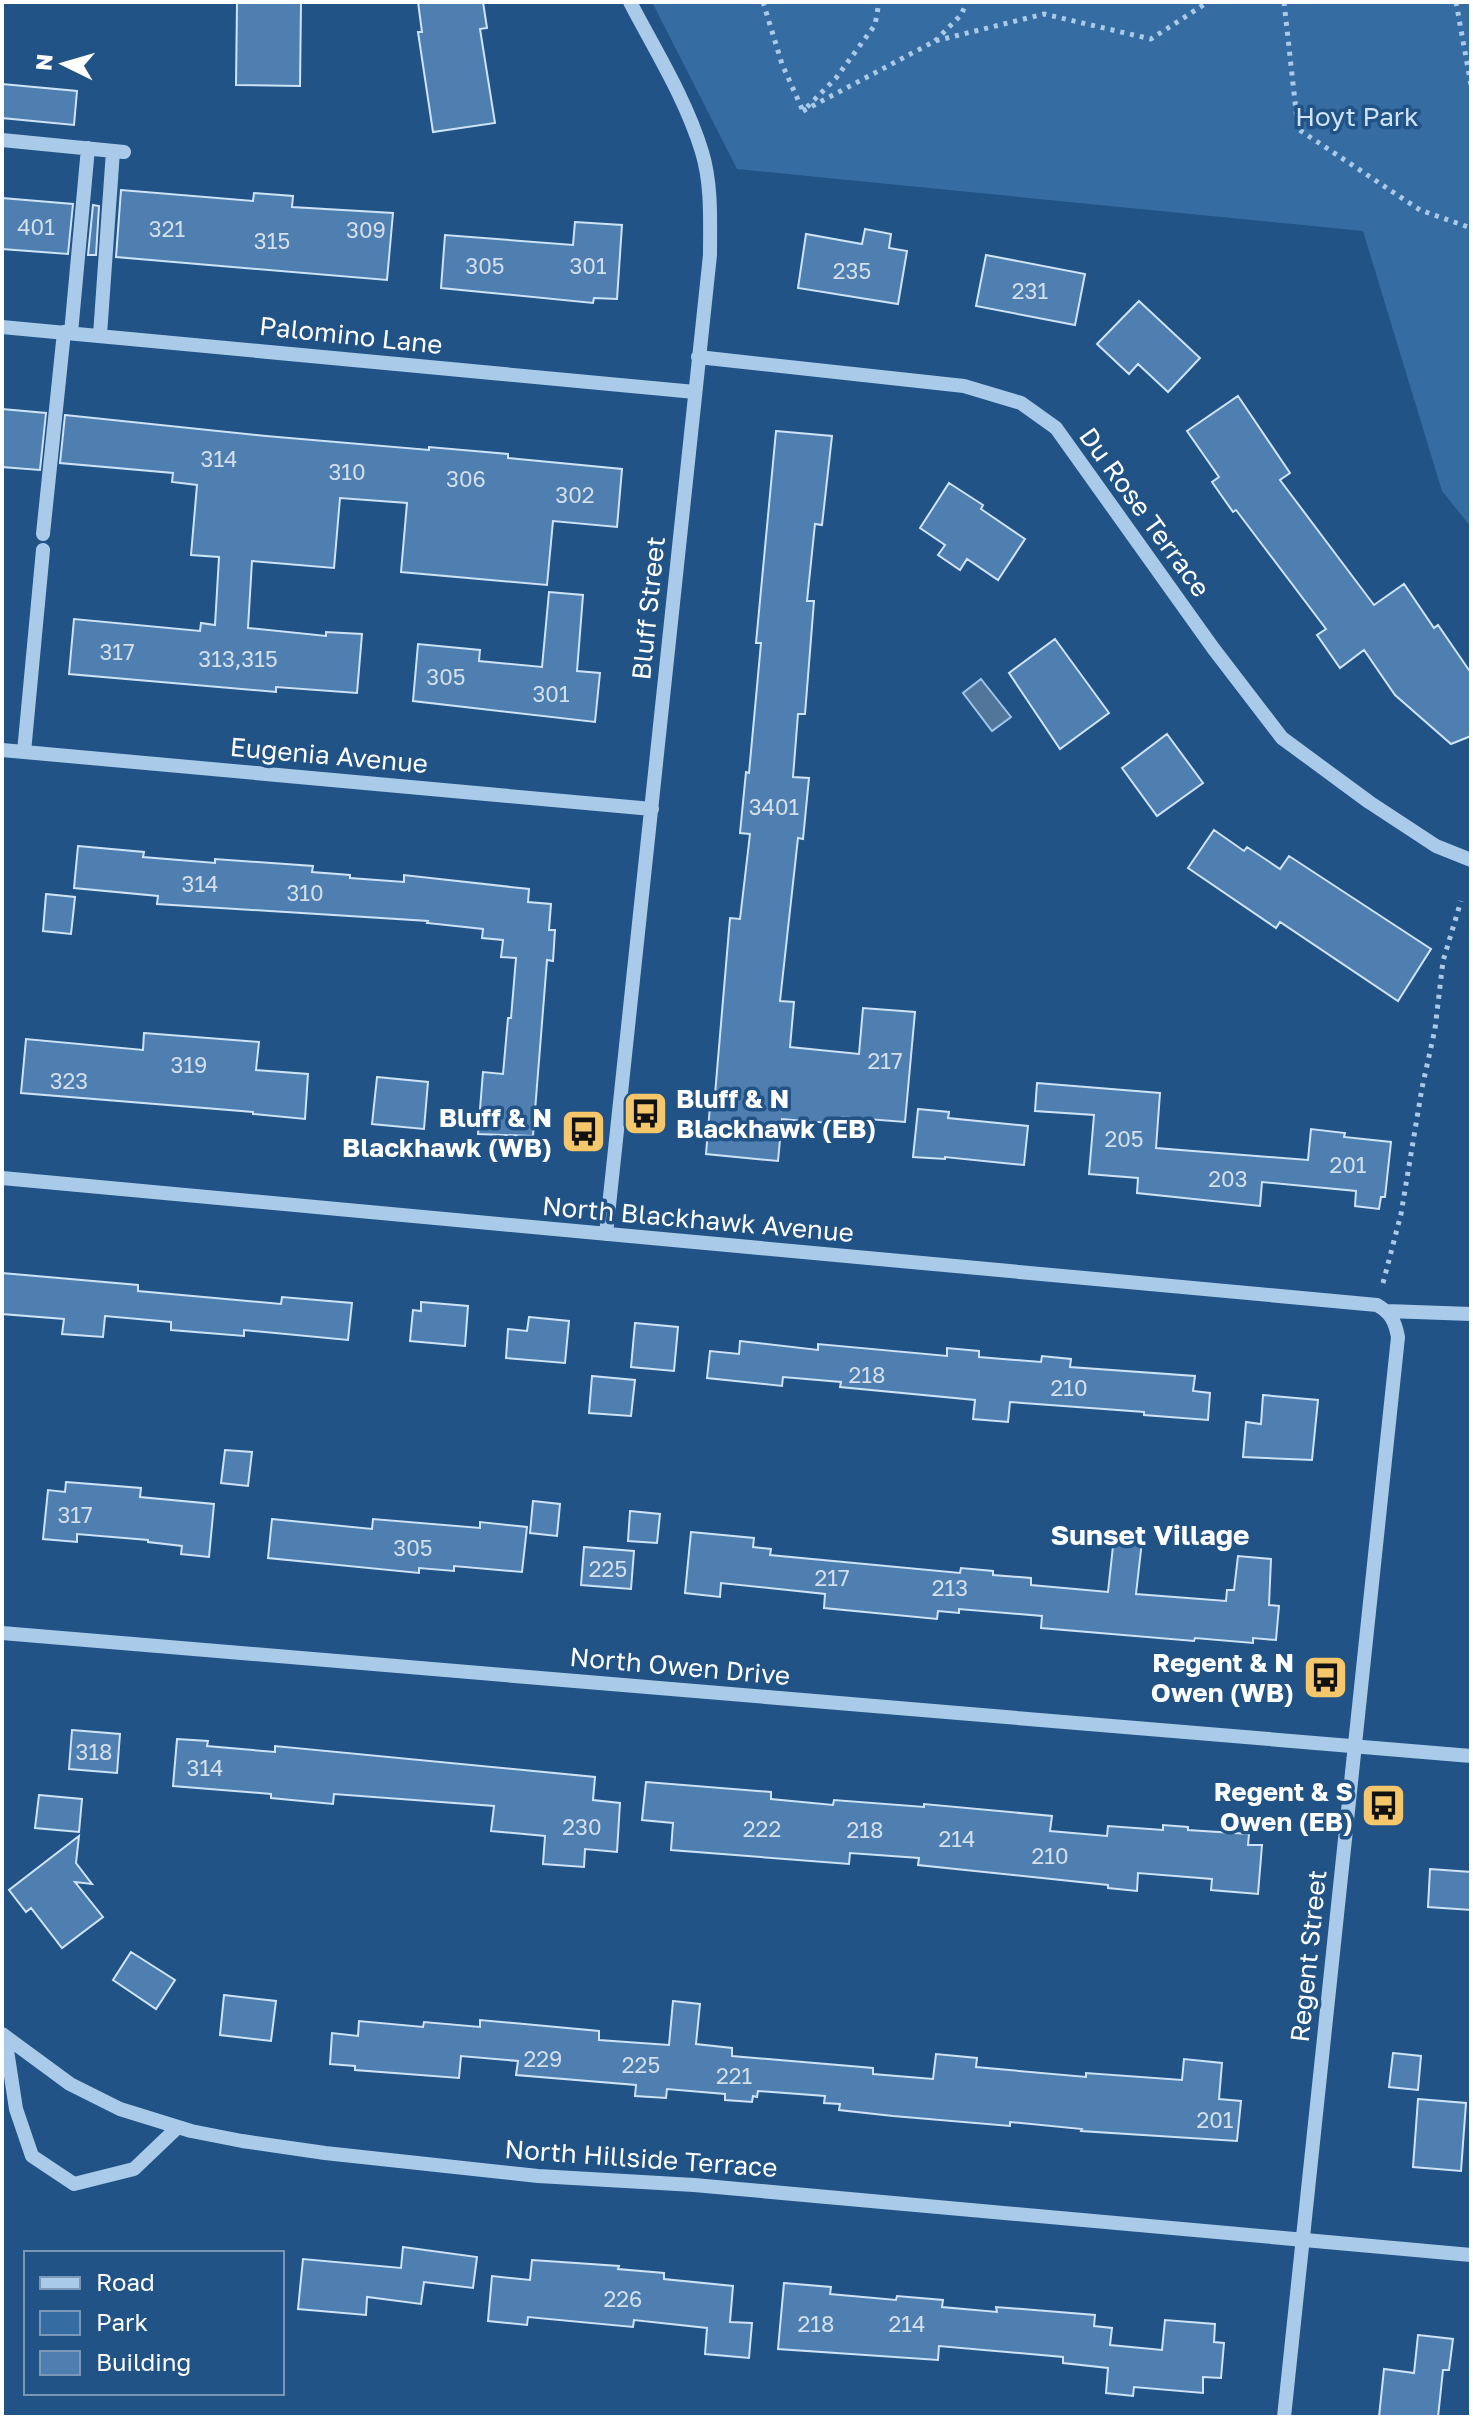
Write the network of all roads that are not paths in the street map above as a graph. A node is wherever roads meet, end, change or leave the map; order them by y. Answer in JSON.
{"nodes":[{"id":1,"x":630,"y":2,"type":"edge"},
{"id":2,"x":2,"y":140,"type":"edge"},
{"id":3,"x":88,"y":148,"type":"junction"},
{"id":4,"x":2,"y":327,"type":"edge"},
{"id":5,"x":68,"y":333,"type":"junction"},
{"id":6,"x":100,"y":335,"type":"junction"},
{"id":7,"x":698,"y":357,"type":"junction"},
{"id":8,"x":695,"y":392,"type":"junction"},
{"id":9,"x":43,"y":534,"type":"dead end"},
{"id":10,"x":43,"y":550,"type":"dead end"},
{"id":11,"x":2,"y":750,"type":"edge"},
{"id":12,"x":24,"y":752,"type":"junction"},
{"id":13,"x":652,"y":809,"type":"junction"},
{"id":14,"x":1471,"y":860,"type":"edge"},
{"id":15,"x":2,"y":1178,"type":"edge"},
{"id":16,"x":606,"y":1234,"type":"junction"},
{"id":17,"x":1382,"y":1308,"type":"junction"},
{"id":18,"x":1471,"y":1314,"type":"edge"},
{"id":19,"x":2,"y":1633,"type":"edge"},
{"id":20,"x":1353,"y":1746,"type":"junction"},
{"id":21,"x":1471,"y":1756,"type":"edge"},
{"id":22,"x":4,"y":2036,"type":"edge"},
{"id":23,"x":178,"y":2127,"type":"junction"},
{"id":24,"x":1303,"y":2241,"type":"junction"},
{"id":25,"x":1471,"y":2255,"type":"edge"},
{"id":26,"x":1284,"y":2417,"type":"edge"}],
"edges":[{"from":1,"to":7,"type":"street","name":"Bluff Street"},
{"from":2,"to":3,"type":"street"},
{"from":3,"to":5,"type":"street"},
{"from":3,"to":6,"type":"street"},
{"from":4,"to":5,"type":"street","name":"Palomino Lane"},
{"from":5,"to":6,"type":"street","name":"Palomino Lane"},
{"from":5,"to":9,"type":"street"},
{"from":6,"to":8,"type":"street","name":"Palomino Lane"},
{"from":7,"to":8,"type":"street","name":"Bluff Street"},
{"from":7,"to":14,"type":"street","name":"Du Rose Terrace"},
{"from":8,"to":13,"type":"street","name":"Bluff Street"},
{"from":10,"to":12,"type":"street"},
{"from":11,"to":12,"type":"street","name":"Eugenia Avenue"},
{"from":12,"to":13,"type":"street","name":"Eugenia Avenue"},
{"from":13,"to":16,"type":"street","name":"Bluff Street"},
{"from":15,"to":16,"type":"street","name":"North Blackhawk Avenue"},
{"from":16,"to":17,"type":"street","name":"North Blackhawk Avenue"},
{"from":17,"to":18,"type":"street","name":"North Blackhawk Avenue"},
{"from":17,"to":20,"type":"street","name":"Regent Street"},
{"from":19,"to":20,"type":"street","name":"North Owen Drive"},
{"from":20,"to":21,"type":"street","name":"North Owen Drive"},
{"from":20,"to":24,"type":"street","name":"Regent Street"},
{"from":22,"to":23,"type":"street","name":"North Hillside Terrace"},
{"from":22,"to":23,"type":"street"},
{"from":23,"to":24,"type":"street","name":"North Hillside Terrace"},
{"from":24,"to":25,"type":"street","name":"North Hillside Terrace"},
{"from":24,"to":26,"type":"street","name":"Regent Street"}]}
